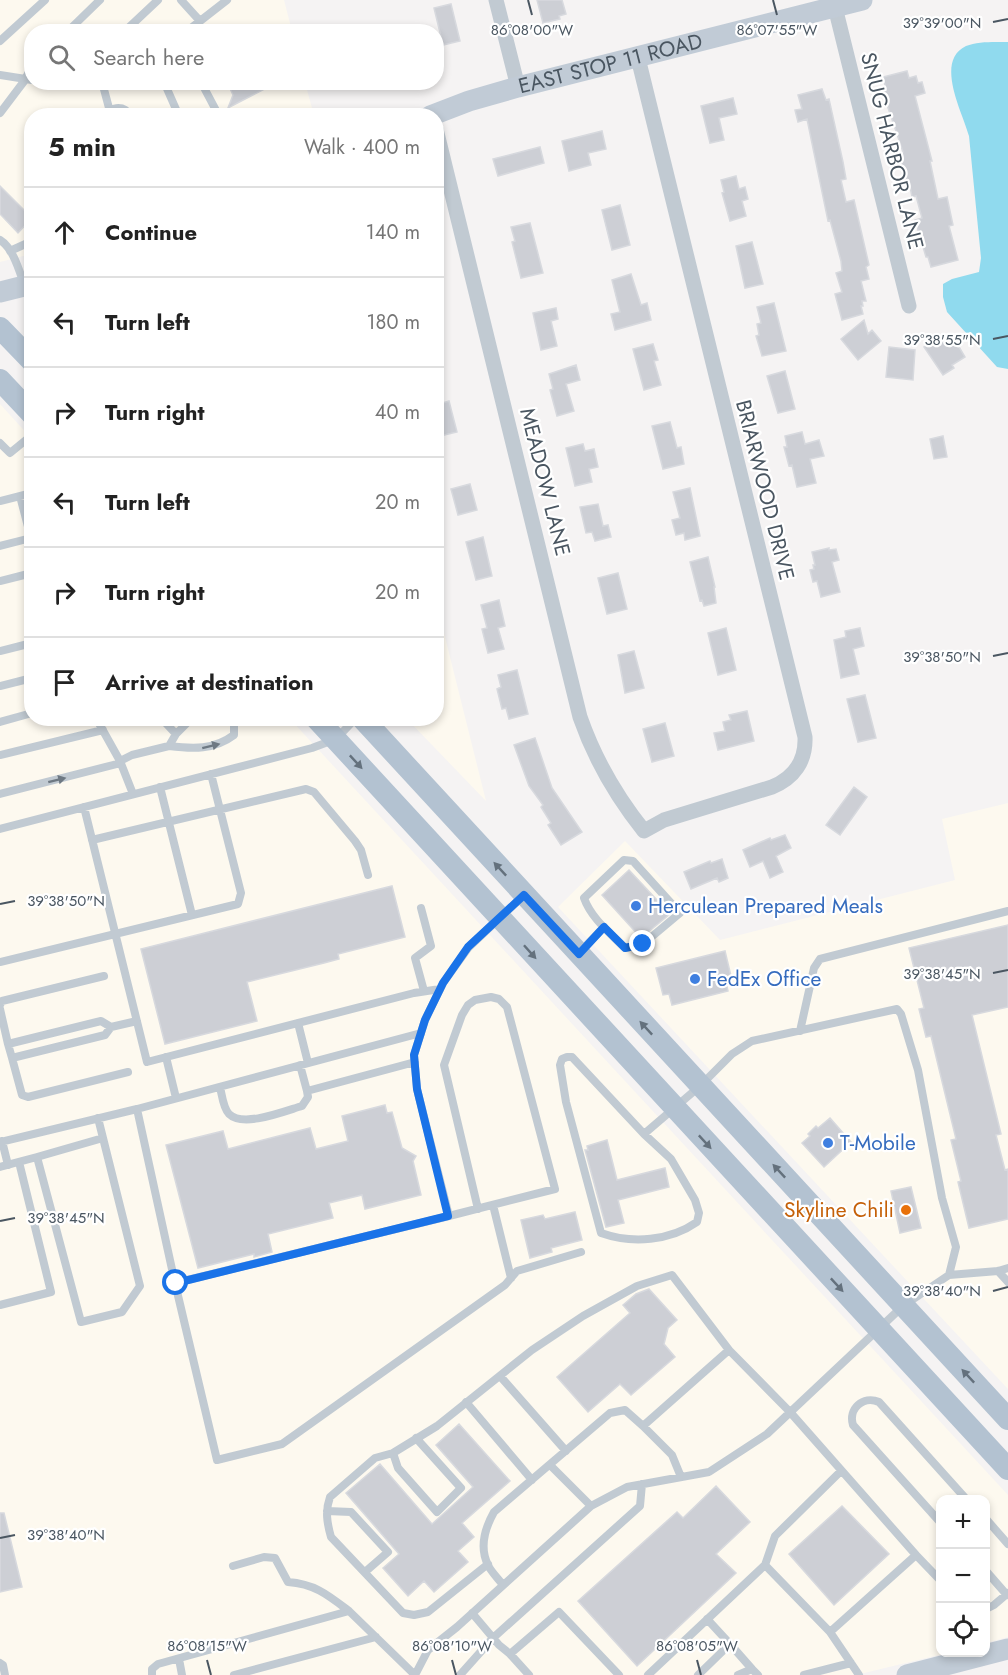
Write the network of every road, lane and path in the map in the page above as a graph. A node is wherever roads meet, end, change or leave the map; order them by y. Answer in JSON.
{"nodes":[{"id":1,"x":45,"y":0,"type":"edge"},
{"id":2,"x":100,"y":0,"type":"edge"},
{"id":3,"x":158,"y":0,"type":"edge"},
{"id":4,"x":181,"y":0,"type":"edge"},
{"id":5,"x":227,"y":0,"type":"edge"},
{"id":6,"x":496,"y":0,"type":"edge"},
{"id":7,"x":862,"y":0,"type":"edge"},
{"id":8,"x":835,"y":3,"type":"edge"},
{"id":9,"x":200,"y":21,"type":"junction"},
{"id":10,"x":75,"y":24,"type":"edge"},
{"id":11,"x":132,"y":24,"type":"edge"},
{"id":12,"x":196,"y":24,"type":"edge"},
{"id":13,"x":0,"y":41,"type":"edge"},
{"id":14,"x":638,"y":58,"type":"junction"},
{"id":15,"x":0,"y":75,"type":"edge"},
{"id":16,"x":24,"y":79,"type":"edge"},
{"id":17,"x":24,"y":84,"type":"edge"},
{"id":18,"x":518,"y":87,"type":"junction"},
{"id":19,"x":104,"y":90,"type":"edge"},
{"id":20,"x":168,"y":90,"type":"edge"},
{"id":21,"x":205,"y":90,"type":"edge"},
{"id":22,"x":0,"y":95,"type":"edge"},
{"id":23,"x":10,"y":99,"type":"junction"},
{"id":24,"x":109,"y":108,"type":"joint"},
{"id":25,"x":122,"y":108,"type":"edge"},
{"id":26,"x":175,"y":108,"type":"edge"},
{"id":27,"x":215,"y":108,"type":"edge"},
{"id":28,"x":0,"y":113,"type":"edge"},
{"id":29,"x":444,"y":114,"type":"edge"},
{"id":30,"x":444,"y":164,"type":"edge"},
{"id":31,"x":0,"y":240,"type":"edge"},
{"id":32,"x":24,"y":245,"type":"edge"},
{"id":33,"x":10,"y":251,"type":"junction"},
{"id":34,"x":24,"y":278,"type":"edge"},
{"id":35,"x":24,"y":286,"type":"edge"},
{"id":36,"x":0,"y":292,"type":"edge"},
{"id":37,"x":909,"y":306,"type":"dead end"},
{"id":38,"x":0,"y":327,"type":"edge"},
{"id":39,"x":24,"y":352,"type":"edge"},
{"id":40,"x":0,"y":380,"type":"edge"},
{"id":41,"x":24,"y":406,"type":"edge"},
{"id":42,"x":24,"y":442,"type":"edge"},
{"id":43,"x":0,"y":443,"type":"edge"},
{"id":44,"x":24,"y":495,"type":"edge"},
{"id":45,"x":20,"y":496,"type":"junction"},
{"id":46,"x":0,"y":501,"type":"edge"},
{"id":47,"x":24,"y":512,"type":"edge"},
{"id":48,"x":24,"y":541,"type":"edge"},
{"id":49,"x":0,"y":546,"type":"edge"},
{"id":50,"x":24,"y":575,"type":"edge"},
{"id":51,"x":0,"y":581,"type":"edge"},
{"id":52,"x":24,"y":645,"type":"edge"},
{"id":53,"x":0,"y":651,"type":"edge"},
{"id":54,"x":24,"y":680,"type":"edge"},
{"id":55,"x":0,"y":686,"type":"edge"},
{"id":56,"x":24,"y":715,"type":"edge"},
{"id":57,"x":0,"y":722,"type":"edge"},
{"id":58,"x":101,"y":726,"type":"edge"},
{"id":59,"x":168,"y":726,"type":"edge"},
{"id":60,"x":184,"y":726,"type":"edge"},
{"id":61,"x":234,"y":726,"type":"edge"},
{"id":62,"x":323,"y":726,"type":"edge"},
{"id":63,"x":349,"y":726,"type":"edge"},
{"id":64,"x":369,"y":726,"type":"edge"},
{"id":65,"x":103,"y":730,"type":"junction"},
{"id":66,"x":176,"y":734,"type":"junction"},
{"id":67,"x":336,"y":740,"type":"junction"},
{"id":68,"x":169,"y":746,"type":"junction"},
{"id":69,"x":0,"y":755,"type":"edge"},
{"id":70,"x":120,"y":762,"type":"junction"},
{"id":71,"x":211,"y":774,"type":"junction"},
{"id":72,"x":160,"y":787,"type":"junction"},
{"id":73,"x":0,"y":794,"type":"edge"},
{"id":74,"x":133,"y":794,"type":"junction"},
{"id":75,"x":84,"y":807,"type":"junction"},
{"id":76,"x":220,"y":808,"type":"junction"},
{"id":77,"x":169,"y":821,"type":"junction"},
{"id":78,"x":0,"y":828,"type":"edge"},
{"id":79,"x":644,"y":831,"type":"joint"},
{"id":80,"x":92,"y":840,"type":"junction"},
{"id":81,"x":368,"y":874,"type":"dead end"},
{"id":82,"x":524,"y":895,"type":"junction"},
{"id":83,"x":421,"y":908,"type":"dead end"},
{"id":84,"x":1008,"y":911,"type":"edge"},
{"id":85,"x":192,"y":915,"type":"junction"},
{"id":86,"x":500,"y":919,"type":"junction"},
{"id":87,"x":604,"y":927,"type":"junction"},
{"id":88,"x":115,"y":934,"type":"junction"},
{"id":89,"x":579,"y":954,"type":"junction"},
{"id":90,"x":0,"y":962,"type":"edge"},
{"id":91,"x":104,"y":976,"type":"dead end"},
{"id":92,"x":440,"y":989,"type":"junction"},
{"id":93,"x":424,"y":991,"type":"junction"},
{"id":94,"x":0,"y":1007,"type":"edge"},
{"id":95,"x":136,"y":1021,"type":"junction"},
{"id":96,"x":298,"y":1023,"type":"junction"},
{"id":97,"x":111,"y":1027,"type":"junction"},
{"id":98,"x":800,"y":1031,"type":"junction"},
{"id":99,"x":421,"y":1033,"type":"junction"},
{"id":100,"x":8,"y":1044,"type":"junction"},
{"id":101,"x":166,"y":1057,"type":"junction"},
{"id":102,"x":12,"y":1058,"type":"junction"},
{"id":103,"x":415,"y":1062,"type":"junction"},
{"id":104,"x":304,"y":1064,"type":"junction"},
{"id":105,"x":128,"y":1072,"type":"dead end"},
{"id":106,"x":700,"y":1086,"type":"junction"},
{"id":107,"x":220,"y":1087,"type":"junction"},
{"id":108,"x":307,"y":1091,"type":"junction"},
{"id":109,"x":176,"y":1098,"type":"junction"},
{"id":110,"x":673,"y":1107,"type":"junction"},
{"id":111,"x":137,"y":1109,"type":"junction"},
{"id":112,"x":98,"y":1118,"type":"junction"},
{"id":113,"x":644,"y":1134,"type":"junction"},
{"id":114,"x":103,"y":1138,"type":"junction"},
{"id":115,"x":1,"y":1142,"type":"edge"},
{"id":116,"x":37,"y":1157,"type":"junction"},
{"id":117,"x":19,"y":1162,"type":"junction"},
{"id":118,"x":4,"y":1166,"type":"edge"},
{"id":119,"x":493,"y":1205,"type":"junction"},
{"id":120,"x":478,"y":1209,"type":"junction"},
{"id":121,"x":448,"y":1216,"type":"junction"},
{"id":122,"x":581,"y":1252,"type":"dead end"},
{"id":123,"x":1008,"y":1268,"type":"edge"},
{"id":124,"x":998,"y":1271,"type":"junction"},
{"id":125,"x":949,"y":1275,"type":"junction"},
{"id":126,"x":511,"y":1278,"type":"junction"},
{"id":127,"x":1008,"y":1282,"type":"edge"},
{"id":128,"x":176,"y":1283,"type":"junction"},
{"id":129,"x":0,"y":1305,"type":"edge"},
{"id":130,"x":903,"y":1306,"type":"junction"},
{"id":131,"x":878,"y":1328,"type":"junction"},
{"id":132,"x":729,"y":1350,"type":"junction"},
{"id":133,"x":500,"y":1376,"type":"junction"},
{"id":134,"x":466,"y":1402,"type":"junction"},
{"id":135,"x":789,"y":1412,"type":"junction"},
{"id":136,"x":1008,"y":1419,"type":"edge"},
{"id":137,"x":643,"y":1426,"type":"junction"},
{"id":138,"x":416,"y":1438,"type":"junction"},
{"id":139,"x":566,"y":1451,"type":"junction"},
{"id":140,"x":393,"y":1452,"type":"junction"},
{"id":141,"x":550,"y":1465,"type":"junction"},
{"id":142,"x":1008,"y":1468,"type":"edge"},
{"id":143,"x":841,"y":1471,"type":"junction"},
{"id":144,"x":681,"y":1477,"type":"junction"},
{"id":145,"x":532,"y":1480,"type":"junction"},
{"id":146,"x":642,"y":1484,"type":"junction"},
{"id":147,"x":963,"y":1495,"type":"edge"},
{"id":148,"x":591,"y":1506,"type":"junction"},
{"id":149,"x":327,"y":1511,"type":"junction"},
{"id":150,"x":936,"y":1517,"type":"edge"},
{"id":151,"x":990,"y":1524,"type":"edge"},
{"id":152,"x":1008,"y":1544,"type":"edge"},
{"id":153,"x":916,"y":1555,"type":"junction"},
{"id":154,"x":488,"y":1564,"type":"junction"},
{"id":155,"x":765,"y":1565,"type":"junction"},
{"id":156,"x":233,"y":1566,"type":"dead end"},
{"id":157,"x":365,"y":1572,"type":"junction"},
{"id":158,"x":990,"y":1575,"type":"edge"},
{"id":159,"x":936,"y":1576,"type":"edge"},
{"id":160,"x":503,"y":1584,"type":"junction"},
{"id":161,"x":1007,"y":1594,"type":"edge"},
{"id":162,"x":990,"y":1607,"type":"edge"},
{"id":163,"x":349,"y":1611,"type":"junction"},
{"id":164,"x":472,"y":1613,"type":"junction"},
{"id":165,"x":707,"y":1619,"type":"junction"},
{"id":166,"x":830,"y":1632,"type":"junction"},
{"id":167,"x":376,"y":1637,"type":"junction"},
{"id":168,"x":493,"y":1638,"type":"junction"},
{"id":169,"x":730,"y":1644,"type":"junction"},
{"id":170,"x":1008,"y":1649,"type":"edge"},
{"id":171,"x":510,"y":1654,"type":"junction"},
{"id":172,"x":179,"y":1659,"type":"junction"},
{"id":173,"x":0,"y":1663,"type":"edge"},
{"id":174,"x":851,"y":1663,"type":"junction"},
{"id":175,"x":755,"y":1672,"type":"edge"},
{"id":176,"x":5,"y":1675,"type":"edge"},
{"id":177,"x":152,"y":1675,"type":"edge"},
{"id":178,"x":182,"y":1675,"type":"edge"},
{"id":179,"x":234,"y":1675,"type":"edge"},
{"id":180,"x":415,"y":1675,"type":"edge"},
{"id":181,"x":460,"y":1675,"type":"edge"},
{"id":182,"x":529,"y":1675,"type":"edge"},
{"id":183,"x":619,"y":1675,"type":"edge"},
{"id":184,"x":648,"y":1675,"type":"edge"},
{"id":185,"x":698,"y":1675,"type":"edge"},
{"id":186,"x":738,"y":1675,"type":"edge"},
{"id":187,"x":804,"y":1675,"type":"edge"},
{"id":188,"x":859,"y":1675,"type":"edge"},
{"id":189,"x":907,"y":1675,"type":"edge"}],
"edges":[{"from":1,"to":13,"type":"lane"},
{"from":2,"to":10,"type":"lane"},
{"from":3,"to":11,"type":"lane"},
{"from":4,"to":9,"type":"lane"},
{"from":5,"to":9,"type":"lane"},
{"from":6,"to":18,"type":"street"},
{"from":7,"to":8,"type":"main road","name":"EAST STOP 11 ROAD"},
{"from":8,"to":14,"type":"main road","name":"EAST STOP 11 ROAD"},
{"from":8,"to":37,"type":"street","name":"SNUG HARBOR LANE"},
{"from":9,"to":12,"type":"lane"},
{"from":14,"to":18,"type":"main road","name":"EAST STOP 11 ROAD"},
{"from":14,"to":79,"type":"street","name":"BRIARWOOD DRIVE"},
{"from":15,"to":16,"type":"lane"},
{"from":17,"to":23,"type":"lane"},
{"from":18,"to":29,"type":"main road","name":"EAST STOP 11 ROAD"},
{"from":19,"to":24,"type":"lane"},
{"from":20,"to":26,"type":"lane"},
{"from":21,"to":27,"type":"lane"},
{"from":22,"to":23,"type":"lane"},
{"from":23,"to":28,"type":"lane"},
{"from":24,"to":25,"type":"lane"},
{"from":30,"to":79,"type":"street","name":"MEADOW LANE"},
{"from":31,"to":33,"type":"lane"},
{"from":32,"to":33,"type":"lane"},
{"from":33,"to":34,"type":"lane"},
{"from":35,"to":36,"type":"main road"},
{"from":38,"to":39,"type":"main road"},
{"from":40,"to":41,"type":"main road"},
{"from":42,"to":43,"type":"lane"},
{"from":44,"to":45,"type":"lane"},
{"from":45,"to":46,"type":"lane"},
{"from":45,"to":47,"type":"lane"},
{"from":48,"to":49,"type":"lane"},
{"from":50,"to":51,"type":"lane"},
{"from":52,"to":53,"type":"lane"},
{"from":54,"to":55,"type":"lane"},
{"from":56,"to":57,"type":"lane"},
{"from":58,"to":65,"type":"lane"},
{"from":59,"to":66,"type":"lane"},
{"from":60,"to":66,"type":"lane"},
{"from":68,"to":61,"type":"lane","one_way":true},
{"from":62,"to":67,"type":"main road"},
{"from":63,"to":67,"type":"lane"},
{"from":82,"to":64,"type":"main road","one_way":true},
{"from":65,"to":69,"type":"lane"},
{"from":65,"to":70,"type":"lane"},
{"from":66,"to":68,"type":"lane"},
{"from":67,"to":71,"type":"lane"},
{"from":67,"to":86,"type":"main road","one_way":true},
{"from":68,"to":70,"type":"lane"},
{"from":73,"to":70,"type":"lane","one_way":true},
{"from":70,"to":74,"type":"lane"},
{"from":71,"to":72,"type":"lane"},
{"from":71,"to":76,"type":"lane"},
{"from":72,"to":74,"type":"lane"},
{"from":72,"to":77,"type":"lane"},
{"from":74,"to":75,"type":"lane"},
{"from":75,"to":78,"type":"lane"},
{"from":75,"to":80,"type":"lane"},
{"from":76,"to":77,"type":"lane"},
{"from":76,"to":81,"type":"lane"},
{"from":76,"to":85,"type":"lane"},
{"from":77,"to":80,"type":"lane"},
{"from":77,"to":85,"type":"lane"},
{"from":80,"to":88,"type":"lane"},
{"from":82,"to":86,"type":"lane"},
{"from":82,"to":89,"type":"main road"},
{"from":83,"to":93,"type":"lane"},
{"from":84,"to":98,"type":"lane"},
{"from":85,"to":88,"type":"lane"},
{"from":86,"to":92,"type":"lane"},
{"from":86,"to":110,"type":"main road","one_way":true},
{"from":87,"to":87,"type":"lane"},
{"from":87,"to":89,"type":"lane"},
{"from":88,"to":90,"type":"lane"},
{"from":88,"to":95,"type":"lane"},
{"from":106,"to":89,"type":"main road","one_way":true},
{"from":91,"to":94,"type":"lane"},
{"from":92,"to":93,"type":"lane"},
{"from":92,"to":99,"type":"lane"},
{"from":93,"to":96,"type":"lane"},
{"from":94,"to":100,"type":"lane"},
{"from":95,"to":97,"type":"lane"},
{"from":95,"to":101,"type":"lane"},
{"from":96,"to":101,"type":"lane"},
{"from":96,"to":104,"type":"lane"},
{"from":97,"to":100,"type":"lane"},
{"from":97,"to":102,"type":"lane"},
{"from":98,"to":106,"type":"lane"},
{"from":98,"to":125,"type":"lane"},
{"from":99,"to":103,"type":"lane"},
{"from":99,"to":104,"type":"lane"},
{"from":100,"to":102,"type":"lane"},
{"from":101,"to":109,"type":"lane"},
{"from":102,"to":105,"type":"lane"},
{"from":103,"to":108,"type":"lane"},
{"from":103,"to":121,"type":"lane"},
{"from":104,"to":107,"type":"lane"},
{"from":104,"to":108,"type":"lane"},
{"from":106,"to":110,"type":"lane"},
{"from":130,"to":106,"type":"main road","one_way":true},
{"from":107,"to":108,"type":"lane"},
{"from":107,"to":109,"type":"lane"},
{"from":109,"to":111,"type":"lane"},
{"from":110,"to":113,"type":"lane"},
{"from":110,"to":131,"type":"main road","one_way":true},
{"from":111,"to":112,"type":"lane"},
{"from":111,"to":128,"type":"lane"},
{"from":112,"to":114,"type":"lane"},
{"from":112,"to":115,"type":"lane"},
{"from":113,"to":113,"type":"lane"},
{"from":114,"to":116,"type":"lane"},
{"from":114,"to":116,"type":"lane"},
{"from":115,"to":118,"type":"lane"},
{"from":116,"to":117,"type":"lane"},
{"from":117,"to":118,"type":"lane"},
{"from":117,"to":129,"type":"lane"},
{"from":119,"to":120,"type":"lane"},
{"from":119,"to":120,"type":"lane"},
{"from":119,"to":126,"type":"lane"},
{"from":120,"to":121,"type":"lane"},
{"from":121,"to":128,"type":"lane"},
{"from":122,"to":126,"type":"lane"},
{"from":123,"to":124,"type":"lane"},
{"from":124,"to":125,"type":"lane"},
{"from":124,"to":127,"type":"lane"},
{"from":125,"to":130,"type":"lane"},
{"from":126,"to":128,"type":"lane"},
{"from":130,"to":131,"type":"lane"},
{"from":136,"to":130,"type":"main road","one_way":true},
{"from":131,"to":135,"type":"lane"},
{"from":131,"to":142,"type":"main road"},
{"from":132,"to":133,"type":"lane"},
{"from":132,"to":135,"type":"lane"},
{"from":132,"to":137,"type":"lane"},
{"from":133,"to":134,"type":"lane"},
{"from":133,"to":139,"type":"lane"},
{"from":134,"to":138,"type":"lane"},
{"from":134,"to":145,"type":"lane"},
{"from":135,"to":143,"type":"lane"},
{"from":135,"to":144,"type":"lane"},
{"from":137,"to":139,"type":"lane"},
{"from":137,"to":144,"type":"lane"},
{"from":138,"to":140,"type":"lane"},
{"from":138,"to":140,"type":"lane"},
{"from":139,"to":141,"type":"lane"},
{"from":140,"to":149,"type":"lane"},
{"from":141,"to":145,"type":"lane"},
{"from":141,"to":148,"type":"lane"},
{"from":143,"to":153,"type":"lane"},
{"from":143,"to":155,"type":"lane"},
{"from":144,"to":146,"type":"lane"},
{"from":145,"to":154,"type":"lane"},
{"from":146,"to":148,"type":"lane"},
{"from":146,"to":168,"type":"lane"},
{"from":147,"to":150,"type":"lane"},
{"from":148,"to":160,"type":"lane"},
{"from":149,"to":157,"type":"lane"},
{"from":149,"to":157,"type":"lane"},
{"from":151,"to":152,"type":"lane"},
{"from":153,"to":159,"type":"lane"},
{"from":153,"to":166,"type":"lane"},
{"from":154,"to":157,"type":"lane"},
{"from":154,"to":160,"type":"lane"},
{"from":155,"to":165,"type":"lane"},
{"from":155,"to":166,"type":"lane"},
{"from":156,"to":163,"type":"lane"},
{"from":158,"to":161,"type":"lane"},
{"from":160,"to":164,"type":"lane"},
{"from":161,"to":162,"type":"lane"},
{"from":163,"to":167,"type":"lane"},
{"from":163,"to":172,"type":"lane"},
{"from":164,"to":168,"type":"lane"},
{"from":164,"to":180,"type":"lane"},
{"from":165,"to":169,"type":"lane"},
{"from":165,"to":184,"type":"lane"},
{"from":166,"to":174,"type":"lane"},
{"from":167,"to":179,"type":"lane"},
{"from":167,"to":180,"type":"lane"},
{"from":168,"to":171,"type":"lane"},
{"from":168,"to":181,"type":"lane"},
{"from":169,"to":175,"type":"lane"},
{"from":169,"to":185,"type":"lane"},
{"from":170,"to":189,"type":"main road"},
{"from":171,"to":182,"type":"lane"},
{"from":171,"to":183,"type":"lane"},
{"from":172,"to":177,"type":"lane"},
{"from":172,"to":178,"type":"lane"},
{"from":173,"to":176,"type":"lane"},
{"from":174,"to":187,"type":"lane"},
{"from":174,"to":188,"type":"lane"},
{"from":175,"to":186,"type":"lane"}]}
